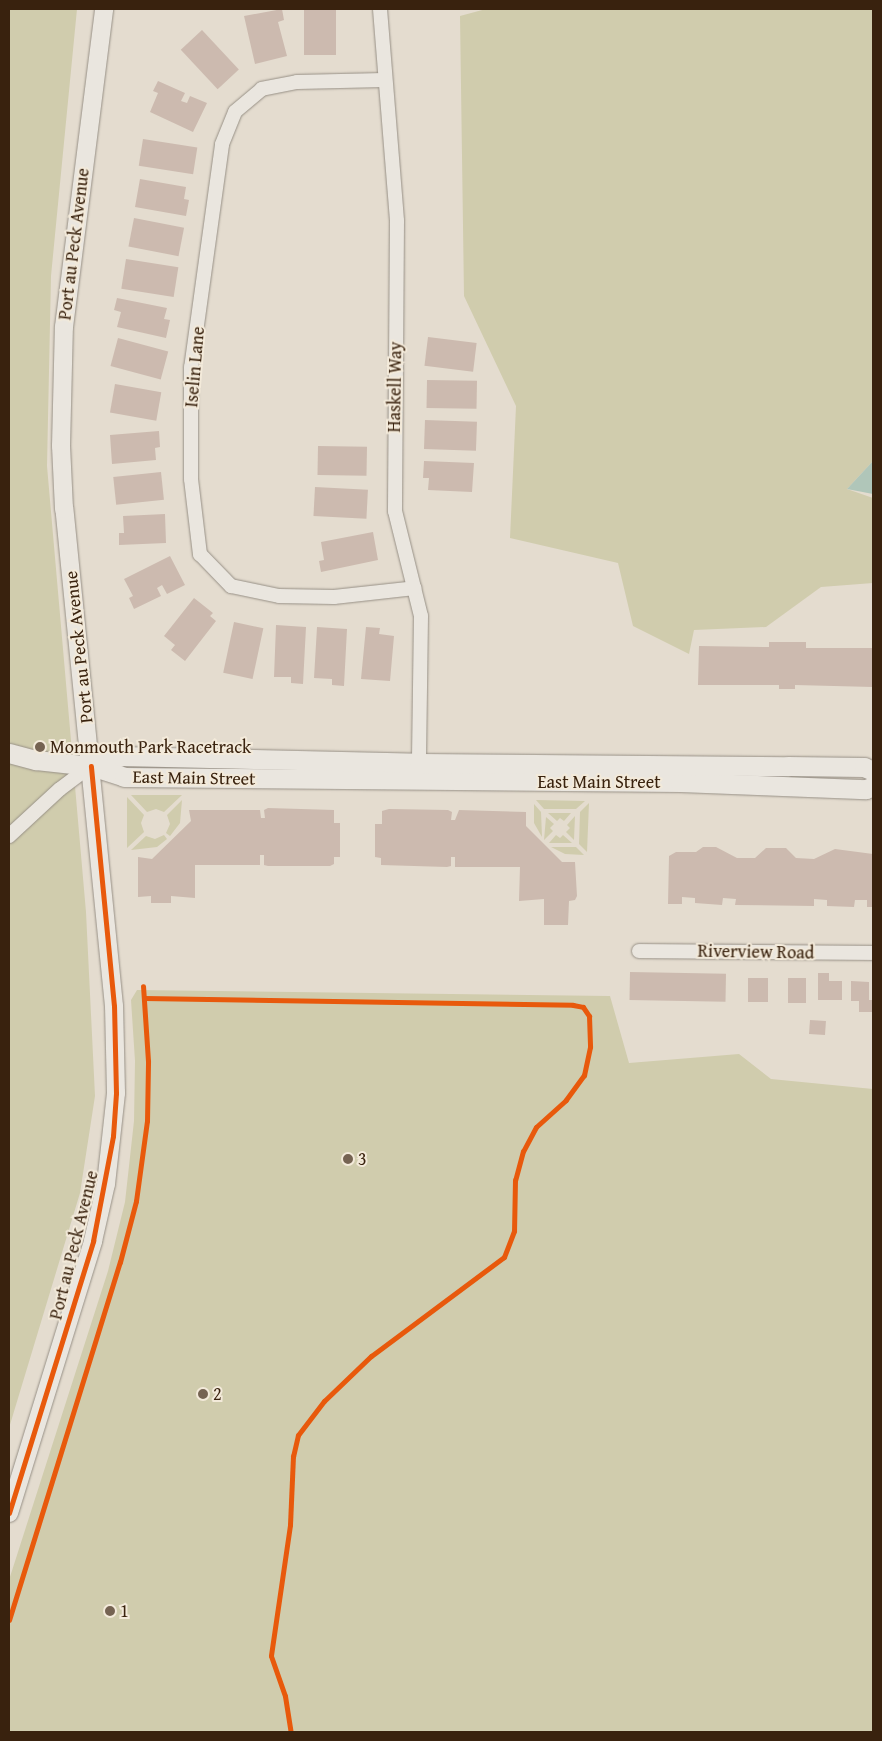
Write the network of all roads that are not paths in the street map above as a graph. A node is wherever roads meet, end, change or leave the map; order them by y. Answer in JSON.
{"nodes":[{"id":1,"x":104,"y":9,"type":"edge"},
{"id":2,"x":380,"y":9,"type":"edge"},
{"id":3,"x":384,"y":80,"type":"junction"},
{"id":4,"x":415,"y":588,"type":"junction"},
{"id":5,"x":9,"y":753,"type":"edge"},
{"id":6,"x":419,"y":763,"type":"junction"},
{"id":7,"x":91,"y":766,"type":"junction"},
{"id":8,"x":873,"y":771,"type":"edge"},
{"id":9,"x":873,"y":786,"type":"edge"},
{"id":10,"x":9,"y":836,"type":"edge"},
{"id":11,"x":639,"y":951,"type":"dead end"},
{"id":12,"x":873,"y":953,"type":"edge"},
{"id":13,"x":9,"y":1513,"type":"edge"}],
"edges":[{"from":1,"to":7,"type":"street","name":"Port au Peck Avenue"},
{"from":2,"to":3,"type":"street","name":"Haskell Way"},
{"from":3,"to":4,"type":"street","name":"Haskell Way"},
{"from":3,"to":4,"type":"street","name":"Iselin Lane"},
{"from":4,"to":6,"type":"street","name":"Haskell Way"},
{"from":5,"to":7,"type":"main road"},
{"from":6,"to":7,"type":"main road","name":"East Main Street"},
{"from":6,"to":8,"type":"main road","name":"East Main Street"},
{"from":7,"to":9,"type":"main road","name":"East Main Street"},
{"from":7,"to":10,"type":"street"},
{"from":7,"to":13,"type":"street","name":"Port au Peck Avenue"},
{"from":11,"to":12,"type":"street","name":"Riverview Road"}]}
